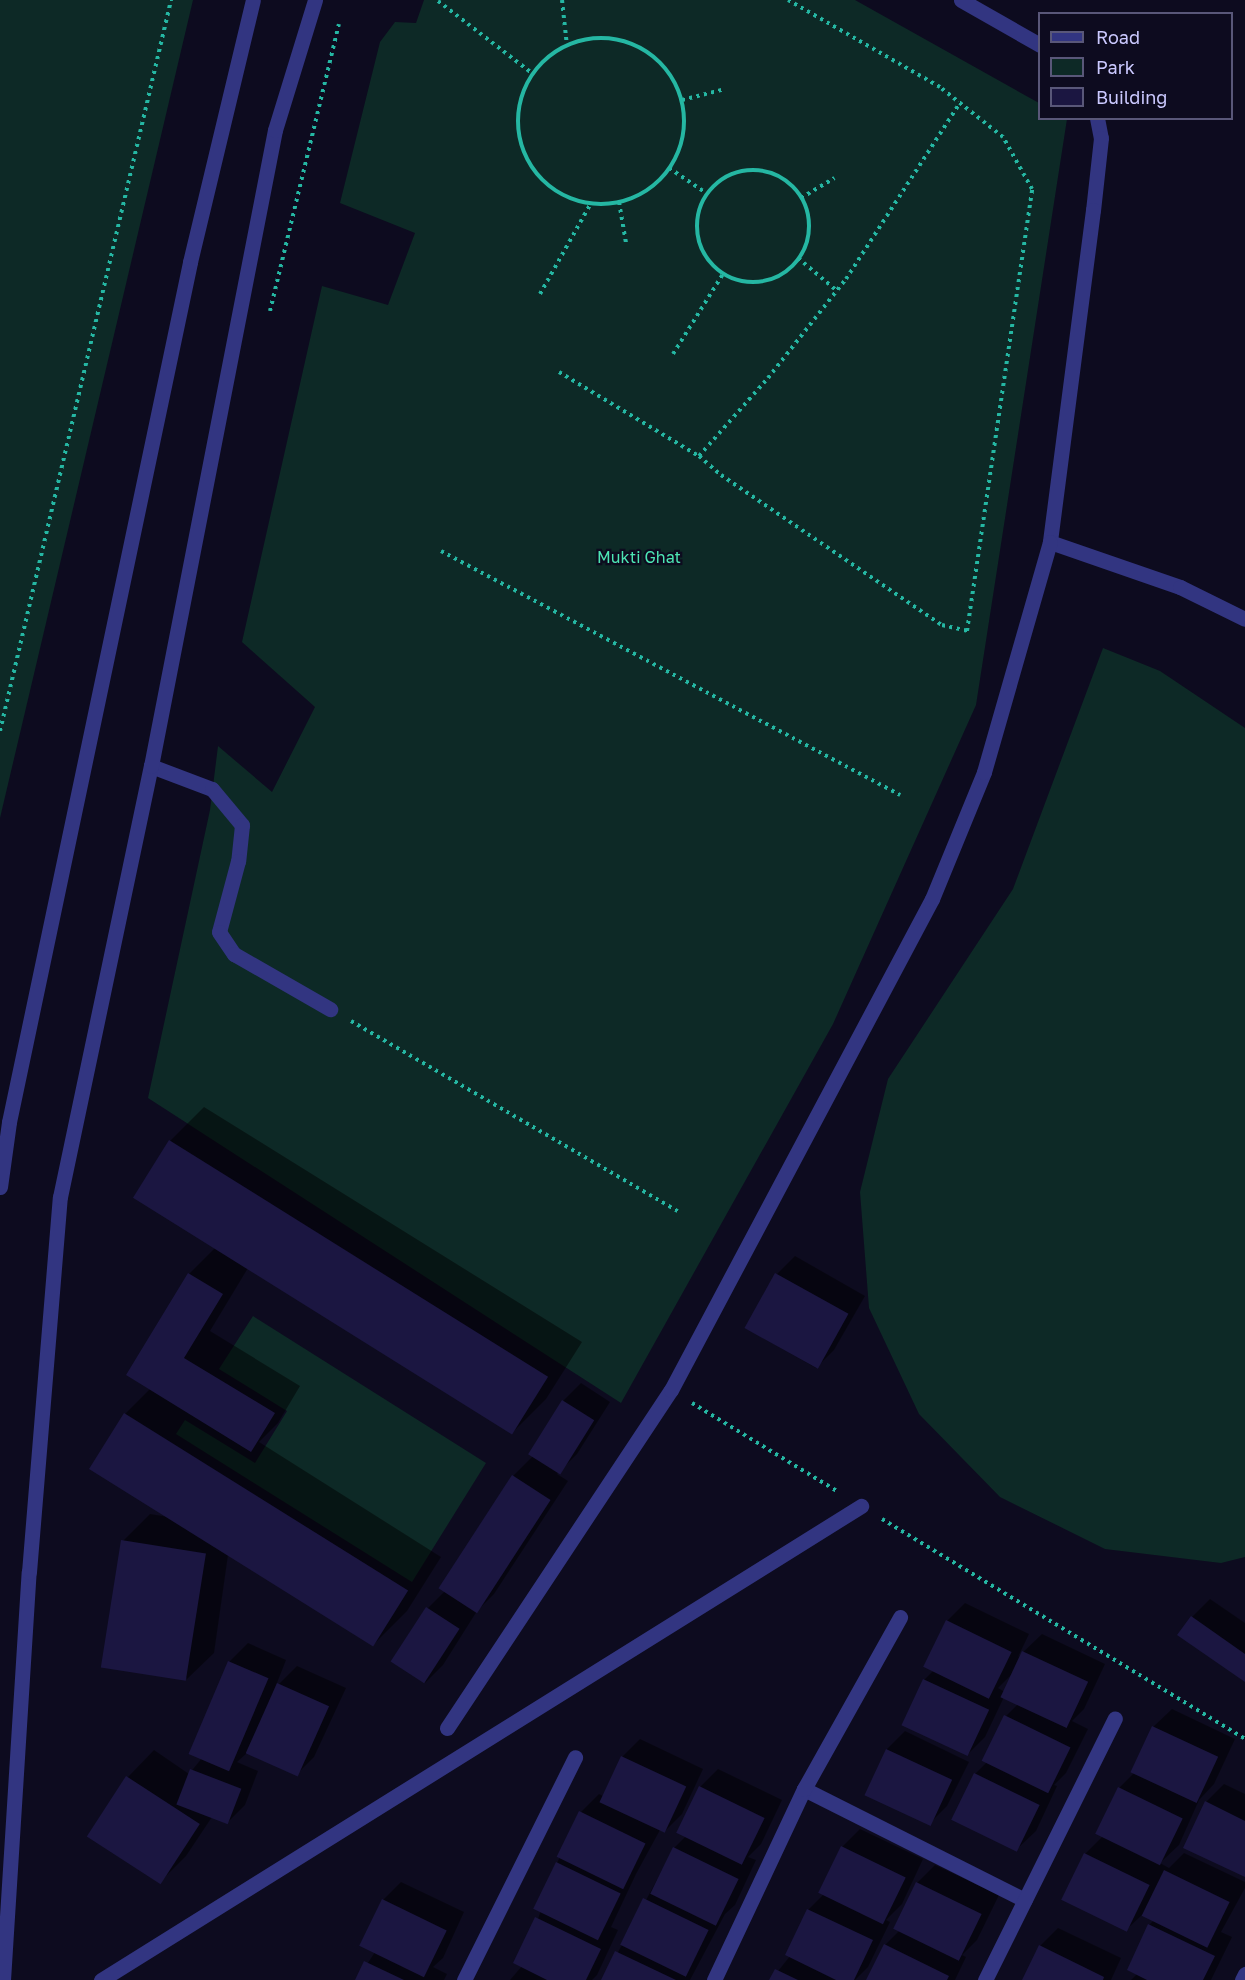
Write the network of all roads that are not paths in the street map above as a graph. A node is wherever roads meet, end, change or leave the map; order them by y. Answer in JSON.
{"nodes":[{"id":1,"x":253,"y":0,"type":"edge"},
{"id":2,"x":315,"y":0,"type":"edge"},
{"id":3,"x":960,"y":0,"type":"edge"},
{"id":4,"x":1038,"y":44,"type":"edge"},
{"id":5,"x":1097,"y":120,"type":"edge"},
{"id":6,"x":1050,"y":542,"type":"junction"},
{"id":7,"x":1245,"y":619,"type":"edge"},
{"id":8,"x":151,"y":766,"type":"junction"},
{"id":9,"x":330,"y":1009,"type":"road end"},
{"id":10,"x":0,"y":1187,"type":"edge"},
{"id":11,"x":861,"y":1506,"type":"road end"},
{"id":12,"x":900,"y":1617,"type":"dead end"},
{"id":13,"x":1115,"y":1718,"type":"dead end"},
{"id":14,"x":447,"y":1728,"type":"dead end"},
{"id":15,"x":575,"y":1757,"type":"dead end"},
{"id":16,"x":804,"y":1789,"type":"junction"},
{"id":17,"x":1025,"y":1900,"type":"junction"},
{"id":18,"x":1245,"y":1974,"type":"edge"},
{"id":19,"x":3,"y":1980,"type":"edge"},
{"id":20,"x":101,"y":1980,"type":"edge"},
{"id":21,"x":464,"y":1980,"type":"edge"},
{"id":22,"x":714,"y":1980,"type":"edge"},
{"id":23,"x":985,"y":1980,"type":"edge"},
{"id":24,"x":1242,"y":1980,"type":"edge"}],
"edges":[{"from":1,"to":10,"type":"street"},
{"from":2,"to":8,"type":"street"},
{"from":3,"to":4,"type":"street"},
{"from":5,"to":6,"type":"street"},
{"from":6,"to":7,"type":"street"},
{"from":6,"to":14,"type":"street"},
{"from":8,"to":9,"type":"street"},
{"from":8,"to":19,"type":"street"},
{"from":11,"to":20,"type":"street"},
{"from":12,"to":16,"type":"street"},
{"from":13,"to":17,"type":"street"},
{"from":15,"to":21,"type":"street"},
{"from":16,"to":17,"type":"street"},
{"from":16,"to":22,"type":"street"},
{"from":17,"to":23,"type":"street"},
{"from":18,"to":24,"type":"street"}]}
